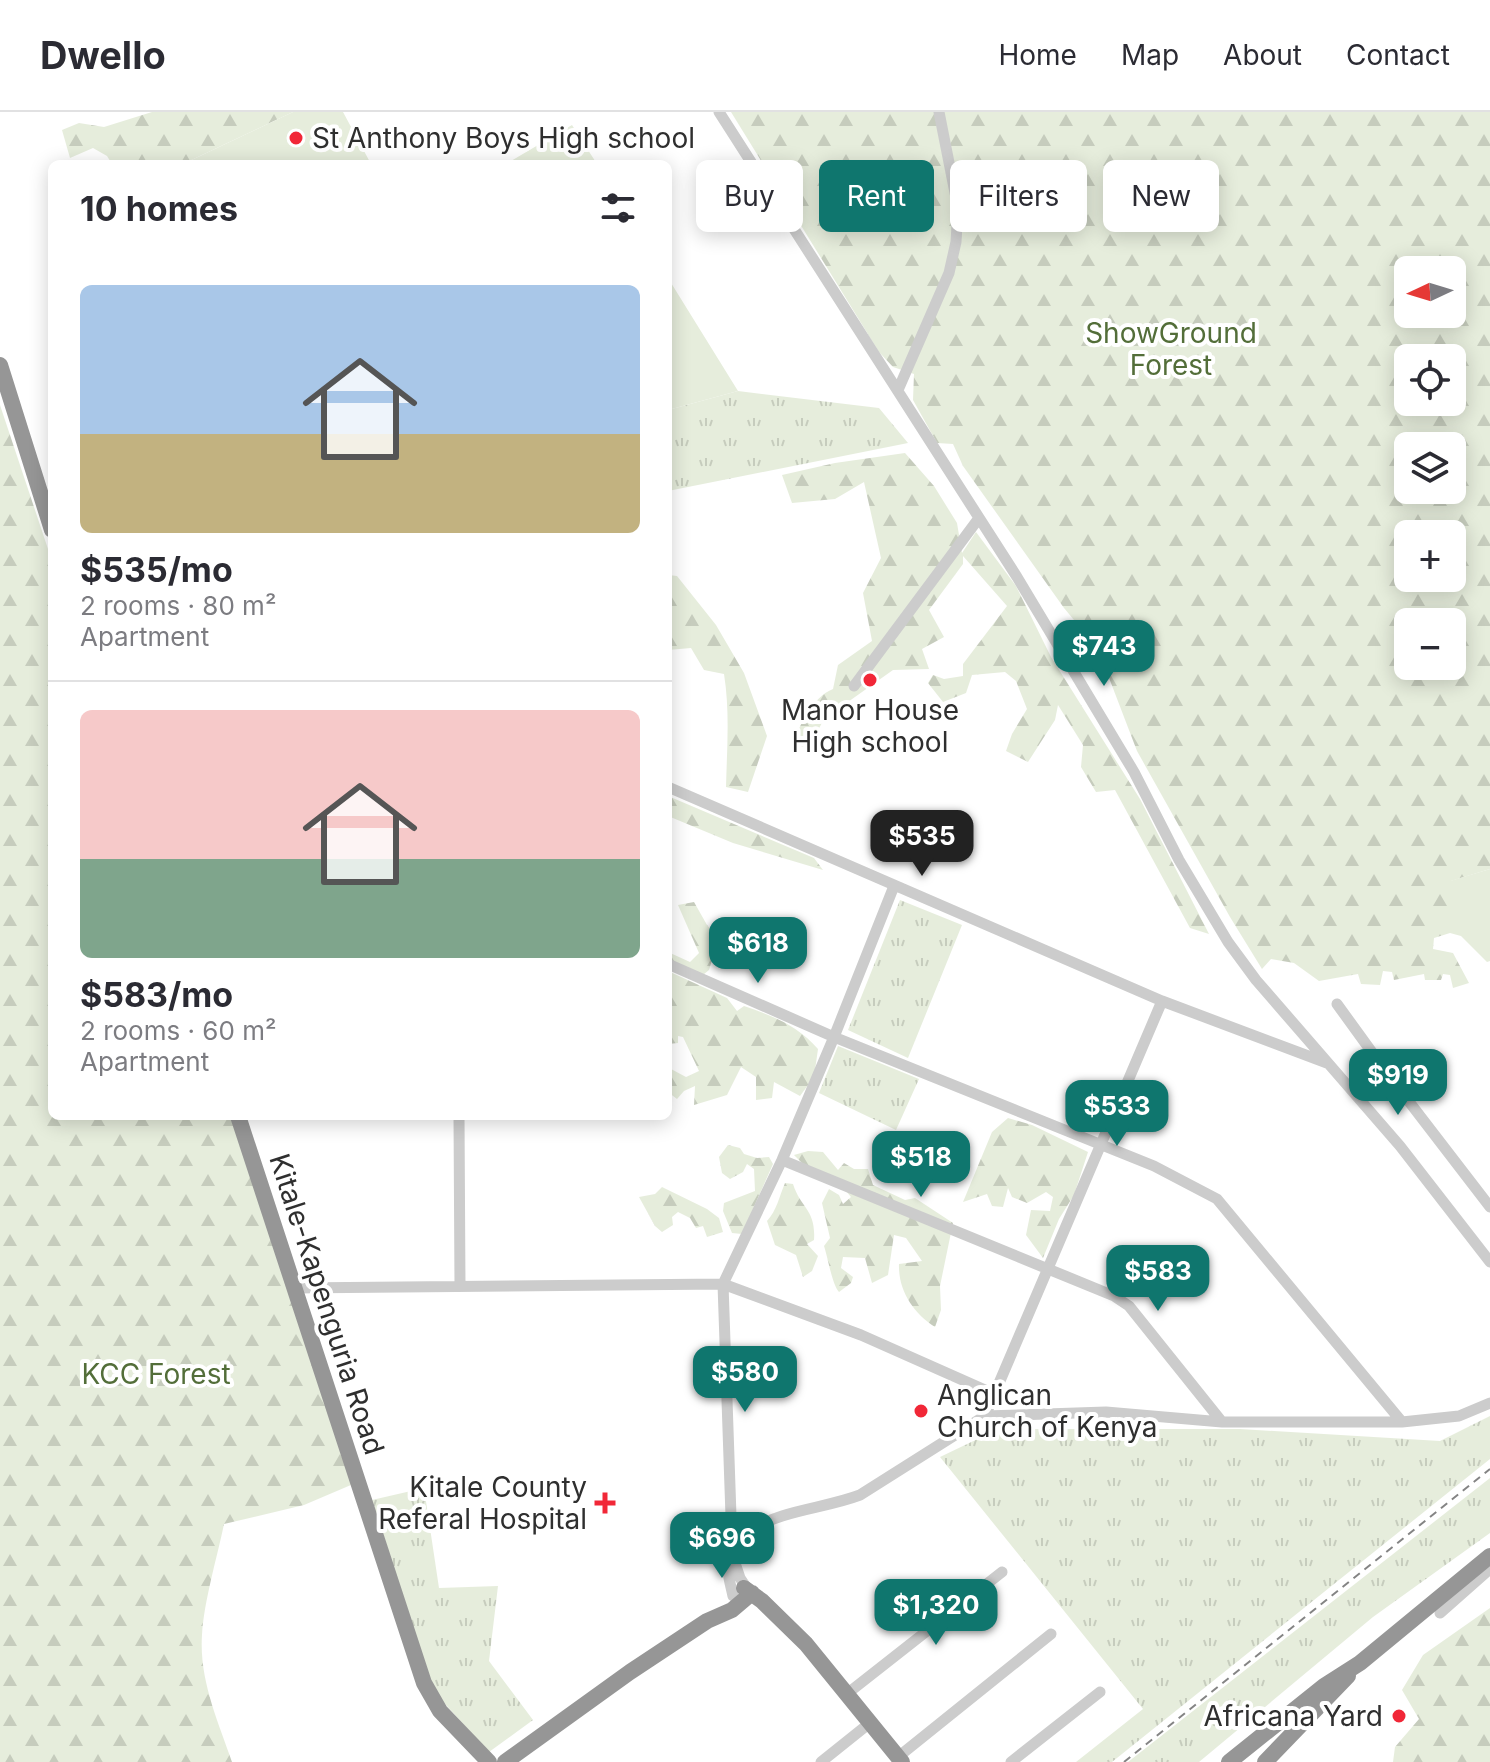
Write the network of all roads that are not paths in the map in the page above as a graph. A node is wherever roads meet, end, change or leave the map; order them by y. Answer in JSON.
{"nodes":[{"id":1,"x":719,"y":112,"type":"edge"},
{"id":2,"x":939,"y":112,"type":"edge"},
{"id":3,"x":0,"y":365,"type":"edge"},
{"id":4,"x":898,"y":390,"type":"junction"},
{"id":5,"x":48,"y":517,"type":"edge"},
{"id":6,"x":979,"y":518,"type":"junction"},
{"id":7,"x":854,"y":686,"type":"dead end"},
{"id":8,"x":672,"y":789,"type":"edge"},
{"id":9,"x":894,"y":886,"type":"junction"},
{"id":10,"x":672,"y":966,"type":"edge"},
{"id":11,"x":1162,"y":1001,"type":"junction"},
{"id":12,"x":1337,"y":1004,"type":"dead end"},
{"id":13,"x":834,"y":1037,"type":"junction"},
{"id":14,"x":1330,"y":1064,"type":"junction"},
{"id":15,"x":239,"y":1120,"type":"edge"},
{"id":16,"x":459,"y":1120,"type":"edge"},
{"id":17,"x":1100,"y":1144,"type":"junction"},
{"id":18,"x":782,"y":1160,"type":"junction"},
{"id":19,"x":1490,"y":1207,"type":"edge"},
{"id":20,"x":1490,"y":1262,"type":"edge"},
{"id":21,"x":1046,"y":1269,"type":"junction"},
{"id":22,"x":723,"y":1284,"type":"junction"},
{"id":23,"x":460,"y":1286,"type":"junction"},
{"id":24,"x":294,"y":1288,"type":"junction"},
{"id":25,"x":994,"y":1394,"type":"junction"},
{"id":26,"x":1490,"y":1403,"type":"edge"},
{"id":27,"x":985,"y":1416,"type":"junction"},
{"id":28,"x":1222,"y":1422,"type":"junction"},
{"id":29,"x":1402,"y":1422,"type":"junction"},
{"id":30,"x":731,"y":1548,"type":"junction"},
{"id":31,"x":1490,"y":1556,"type":"edge"},
{"id":32,"x":1490,"y":1569,"type":"edge"},
{"id":33,"x":1002,"y":1572,"type":"dead end"},
{"id":34,"x":743,"y":1595,"type":"junction"},
{"id":35,"x":1440,"y":1613,"type":"dead end"},
{"id":36,"x":1051,"y":1634,"type":"dead end"},
{"id":37,"x":1360,"y":1663,"type":"junction"},
{"id":38,"x":1100,"y":1692,"type":"dead end"},
{"id":39,"x":848,"y":1693,"type":"junction"},
{"id":40,"x":871,"y":1722,"type":"junction"},
{"id":41,"x":900,"y":1760,"type":"edge"},
{"id":42,"x":489,"y":1762,"type":"edge"},
{"id":43,"x":505,"y":1762,"type":"edge"},
{"id":44,"x":821,"y":1762,"type":"edge"},
{"id":45,"x":1011,"y":1762,"type":"edge"},
{"id":46,"x":1229,"y":1762,"type":"edge"},
{"id":47,"x":1265,"y":1762,"type":"edge"}],
"edges":[{"from":1,"to":4,"type":"street"},
{"from":2,"to":4,"type":"street"},
{"from":3,"to":5,"type":"highway"},
{"from":4,"to":6,"type":"street"},
{"from":6,"to":7,"type":"street"},
{"from":6,"to":14,"type":"street"},
{"from":8,"to":9,"type":"street"},
{"from":9,"to":11,"type":"street"},
{"from":9,"to":13,"type":"street"},
{"from":10,"to":13,"type":"street"},
{"from":11,"to":14,"type":"street"},
{"from":11,"to":17,"type":"street"},
{"from":12,"to":19,"type":"street"},
{"from":13,"to":17,"type":"street"},
{"from":13,"to":18,"type":"street"},
{"from":14,"to":20,"type":"street"},
{"from":15,"to":24,"type":"highway","name":"Kitale-Kapenguria Road"},
{"from":16,"to":23,"type":"street"},
{"from":17,"to":21,"type":"street"},
{"from":17,"to":29,"type":"street"},
{"from":18,"to":21,"type":"street"},
{"from":18,"to":22,"type":"street"},
{"from":21,"to":25,"type":"street"},
{"from":21,"to":28,"type":"street"},
{"from":22,"to":23,"type":"street"},
{"from":22,"to":25,"type":"street"},
{"from":22,"to":30,"type":"street"},
{"from":23,"to":24,"type":"street"},
{"from":24,"to":42,"type":"highway","name":"Kitale-Kapenguria Road"},
{"from":25,"to":27,"type":"street"},
{"from":26,"to":29,"type":"street"},
{"from":27,"to":28,"type":"street"},
{"from":27,"to":30,"type":"street"},
{"from":28,"to":29,"type":"street"},
{"from":30,"to":34,"type":"street"},
{"from":31,"to":37,"type":"highway"},
{"from":32,"to":35,"type":"street"},
{"from":33,"to":39,"type":"street"},
{"from":34,"to":39,"type":"highway"},
{"from":34,"to":43,"type":"highway"},
{"from":36,"to":41,"type":"street"},
{"from":37,"to":46,"type":"highway"},
{"from":37,"to":47,"type":"highway"},
{"from":38,"to":45,"type":"street"},
{"from":39,"to":40,"type":"highway"},
{"from":40,"to":41,"type":"highway"},
{"from":40,"to":44,"type":"street"}]}
